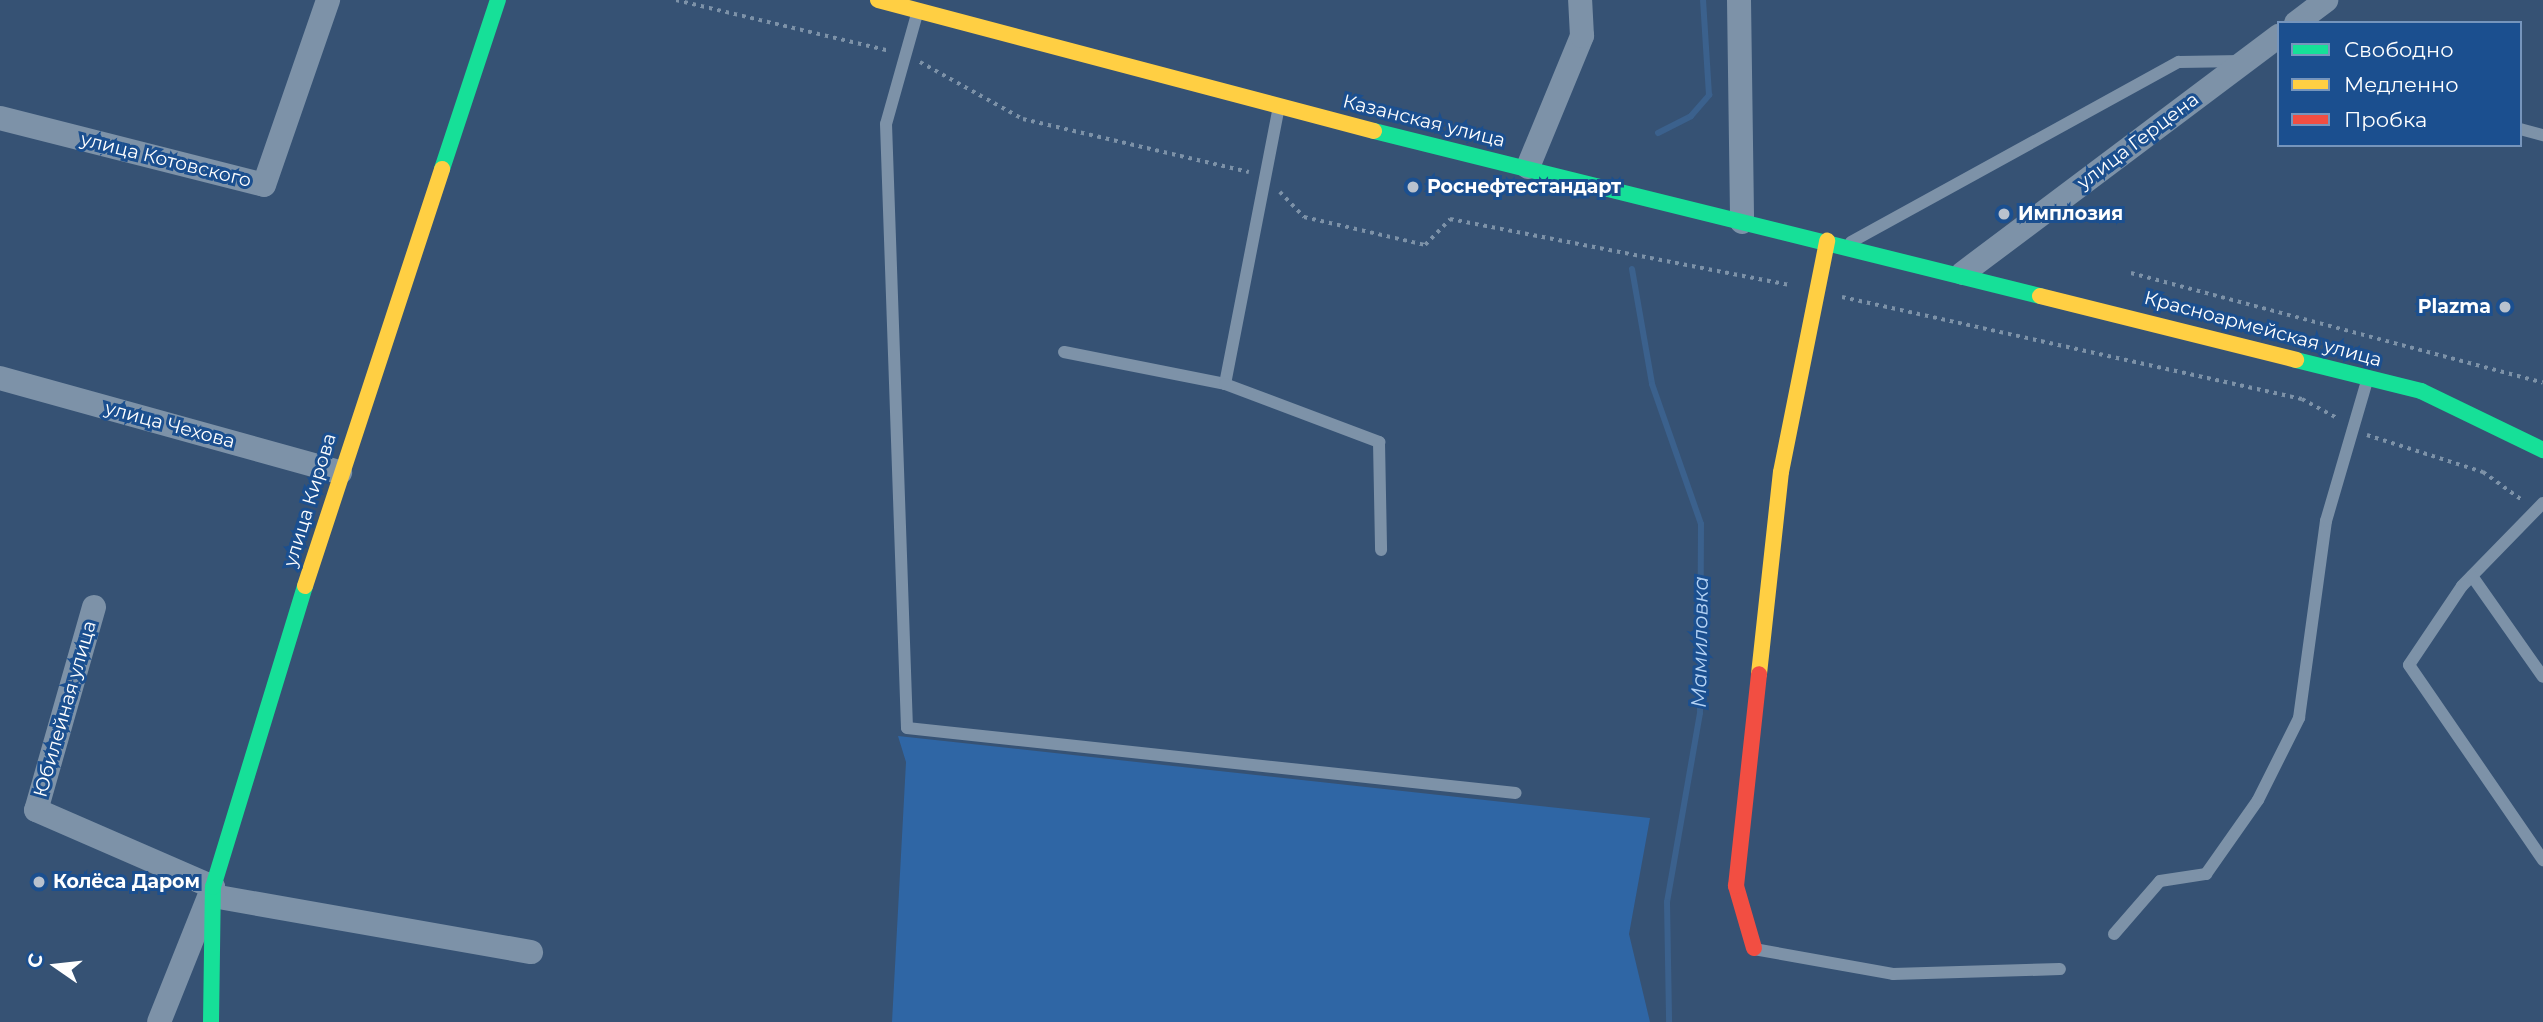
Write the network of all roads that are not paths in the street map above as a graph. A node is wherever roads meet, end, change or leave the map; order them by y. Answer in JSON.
{"nodes":[{"id":1,"x":328,"y":0,"type":"edge"},
{"id":2,"x":498,"y":0,"type":"edge"},
{"id":3,"x":878,"y":0,"type":"edge"},
{"id":4,"x":1580,"y":0,"type":"edge"},
{"id":5,"x":1739,"y":0,"type":"edge"},
{"id":6,"x":2326,"y":0,"type":"edge"},
{"id":7,"x":918,"y":10,"type":"junction"},
{"id":8,"x":2299,"y":21,"type":"edge"},
{"id":9,"x":2277,"y":37,"type":"edge"},
{"id":10,"x":2245,"y":61,"type":"junction"},
{"id":11,"x":1279,"y":107,"type":"junction"},
{"id":12,"x":0,"y":118,"type":"edge"},
{"id":13,"x":2522,"y":130,"type":"edge"},
{"id":14,"x":2543,"y":135,"type":"edge"},
{"id":15,"x":1528,"y":167,"type":"junction"},
{"id":16,"x":1742,"y":222,"type":"junction"},
{"id":17,"x":1827,"y":241,"type":"junction"},
{"id":18,"x":1844,"y":245,"type":"junction"},
{"id":19,"x":1963,"y":273,"type":"junction"},
{"id":20,"x":1063,"y":352,"type":"dead end"},
{"id":21,"x":0,"y":378,"type":"edge"},
{"id":22,"x":2368,"y":378,"type":"junction"},
{"id":23,"x":1225,"y":384,"type":"junction"},
{"id":24,"x":2543,"y":450,"type":"edge"},
{"id":25,"x":340,"y":472,"type":"junction"},
{"id":26,"x":2539,"y":508,"type":"edge"},
{"id":27,"x":1381,"y":550,"type":"dead end"},
{"id":28,"x":2472,"y":576,"type":"junction"},
{"id":29,"x":94,"y":607,"type":"dead end"},
{"id":30,"x":2543,"y":677,"type":"edge"},
{"id":31,"x":1516,"y":793,"type":"dead end"},
{"id":32,"x":2543,"y":860,"type":"edge"},
{"id":33,"x":213,"y":891,"type":"junction"},
{"id":34,"x":2114,"y":933,"type":"dead end"},
{"id":35,"x":1754,"y":948,"type":"joint"},
{"id":36,"x":531,"y":952,"type":"dead end"},
{"id":37,"x":2060,"y":969,"type":"dead end"},
{"id":38,"x":159,"y":1022,"type":"edge"},
{"id":39,"x":211,"y":1022,"type":"edge"}],
"edges":[{"from":1,"to":12,"type":"street","name":"улица Котовского"},
{"from":2,"to":25,"type":"street","name":"улица Кирова"},
{"from":3,"to":7,"type":"street","name":"Казанская улица"},
{"from":4,"to":15,"type":"street"},
{"from":5,"to":16,"type":"street"},
{"from":6,"to":8,"type":"street"},
{"from":7,"to":11,"type":"street","name":"Казанская улица"},
{"from":7,"to":31,"type":"lane"},
{"from":9,"to":10,"type":"street","name":"улица Герцена"},
{"from":10,"to":18,"type":"lane"},
{"from":10,"to":19,"type":"street","name":"улица Герцена"},
{"from":11,"to":15,"type":"street","name":"Казанская улица"},
{"from":11,"to":23,"type":"lane"},
{"from":13,"to":14,"type":"lane"},
{"from":15,"to":16,"type":"street","name":"Казанская улица"},
{"from":16,"to":17,"type":"street","name":"Казанская улица"},
{"from":17,"to":18,"type":"street","name":"Казанская улица"},
{"from":17,"to":35,"type":"street"},
{"from":18,"to":19,"type":"street","name":"Казанская улица"},
{"from":19,"to":22,"type":"street","name":"Красноармейская улица"},
{"from":20,"to":23,"type":"lane"},
{"from":21,"to":25,"type":"street","name":"улица Чехова"},
{"from":22,"to":24,"type":"street","name":"Красноармейская улица"},
{"from":22,"to":34,"type":"lane"},
{"from":23,"to":27,"type":"lane"},
{"from":25,"to":33,"type":"street","name":"улица Кирова"},
{"from":26,"to":28,"type":"lane"},
{"from":28,"to":30,"type":"lane"},
{"from":28,"to":32,"type":"lane"},
{"from":29,"to":33,"type":"street","name":"Юбилейная улица"},
{"from":33,"to":36,"type":"street"},
{"from":33,"to":38,"type":"street"},
{"from":33,"to":39,"type":"street","name":"улица Кирова"},
{"from":35,"to":37,"type":"lane"}]}
